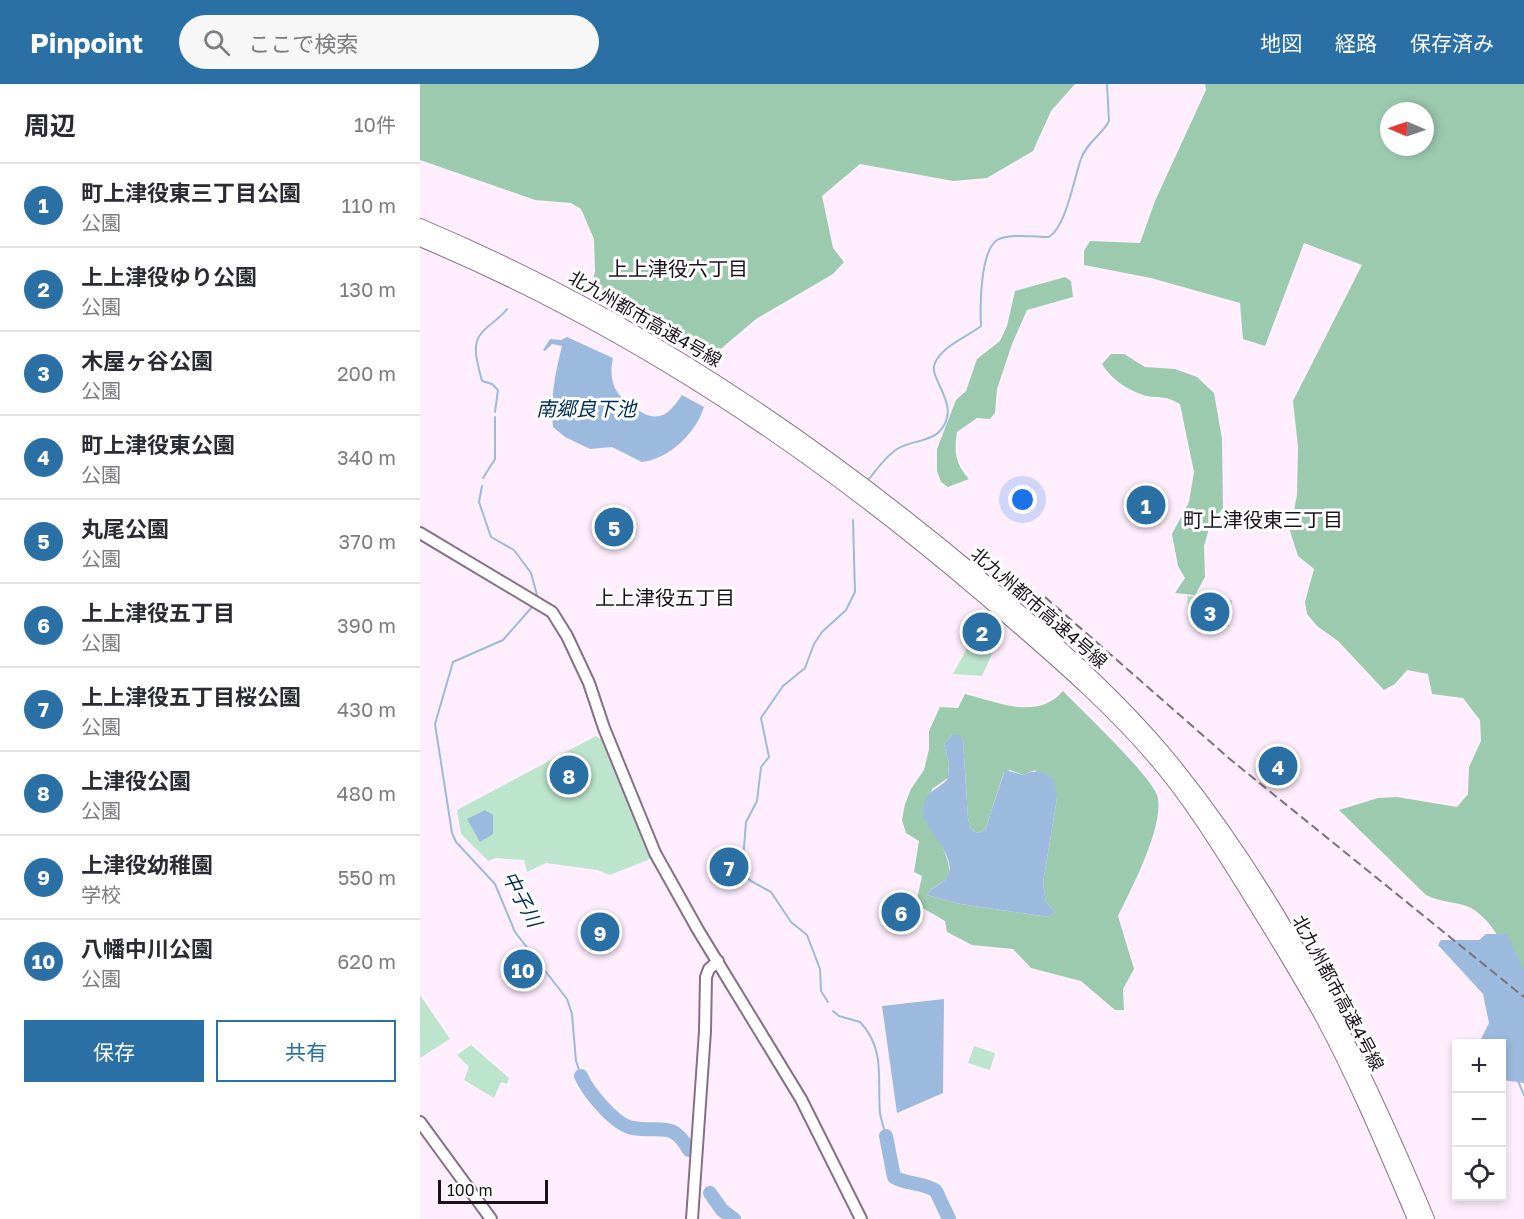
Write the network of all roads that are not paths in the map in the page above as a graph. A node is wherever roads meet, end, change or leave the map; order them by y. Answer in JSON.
{"nodes":[{"id":1,"x":420,"y":226,"type":"edge"},
{"id":2,"x":420,"y":239,"type":"edge"},
{"id":3,"x":420,"y":533,"type":"edge"},
{"id":4,"x":718,"y":961,"type":"junction"},
{"id":5,"x":420,"y":1122,"type":"edge"},
{"id":6,"x":491,"y":1219,"type":"edge"},
{"id":7,"x":692,"y":1219,"type":"edge"},
{"id":8,"x":861,"y":1219,"type":"edge"},
{"id":9,"x":1415,"y":1219,"type":"edge"},
{"id":10,"x":1427,"y":1219,"type":"edge"}],
"edges":[{"from":1,"to":10,"type":"highway","name":"北九州都市高速4号線"},
{"from":2,"to":9,"type":"highway","name":"北九州都市高速4号線"},
{"from":3,"to":4,"type":"street"},
{"from":4,"to":7,"type":"street"},
{"from":4,"to":8,"type":"street"},
{"from":5,"to":6,"type":"street"}]}
